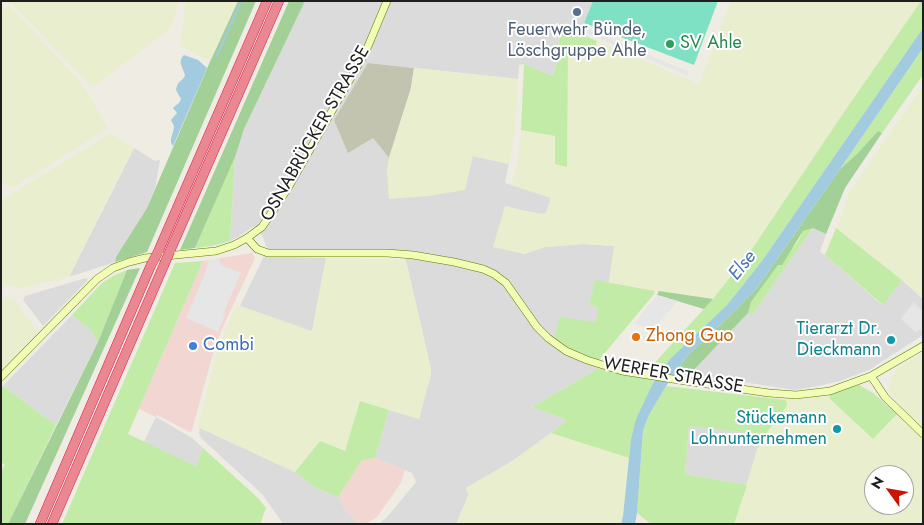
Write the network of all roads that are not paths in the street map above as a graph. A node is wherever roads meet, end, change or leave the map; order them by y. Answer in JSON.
{"nodes":[{"id":1,"x":267,"y":1,"type":"edge"},
{"id":2,"x":279,"y":1,"type":"edge"},
{"id":3,"x":387,"y":1,"type":"edge"},
{"id":4,"x":247,"y":238,"type":"junction"},
{"id":5,"x":923,"y":346,"type":"edge"},
{"id":6,"x":871,"y":376,"type":"junction"},
{"id":7,"x":1,"y":377,"type":"edge"},
{"id":8,"x":923,"y":434,"type":"edge"},
{"id":9,"x":40,"y":524,"type":"edge"},
{"id":10,"x":52,"y":524,"type":"edge"}],
"edges":[{"from":1,"to":9,"type":"highway","bridge":true},
{"from":2,"to":10,"type":"highway","bridge":true},
{"from":3,"to":4,"type":"main road","name":"OSNABRÜCKER STRASSE"},
{"from":4,"to":6,"type":"main road","name":"WERFER STRASSE"},
{"from":4,"to":7,"type":"main road","name":"OSNABRÜCKER STRASSE"},
{"from":5,"to":6,"type":"main road","name":"WERFER STRASSE"},
{"from":6,"to":8,"type":"main road"}]}
